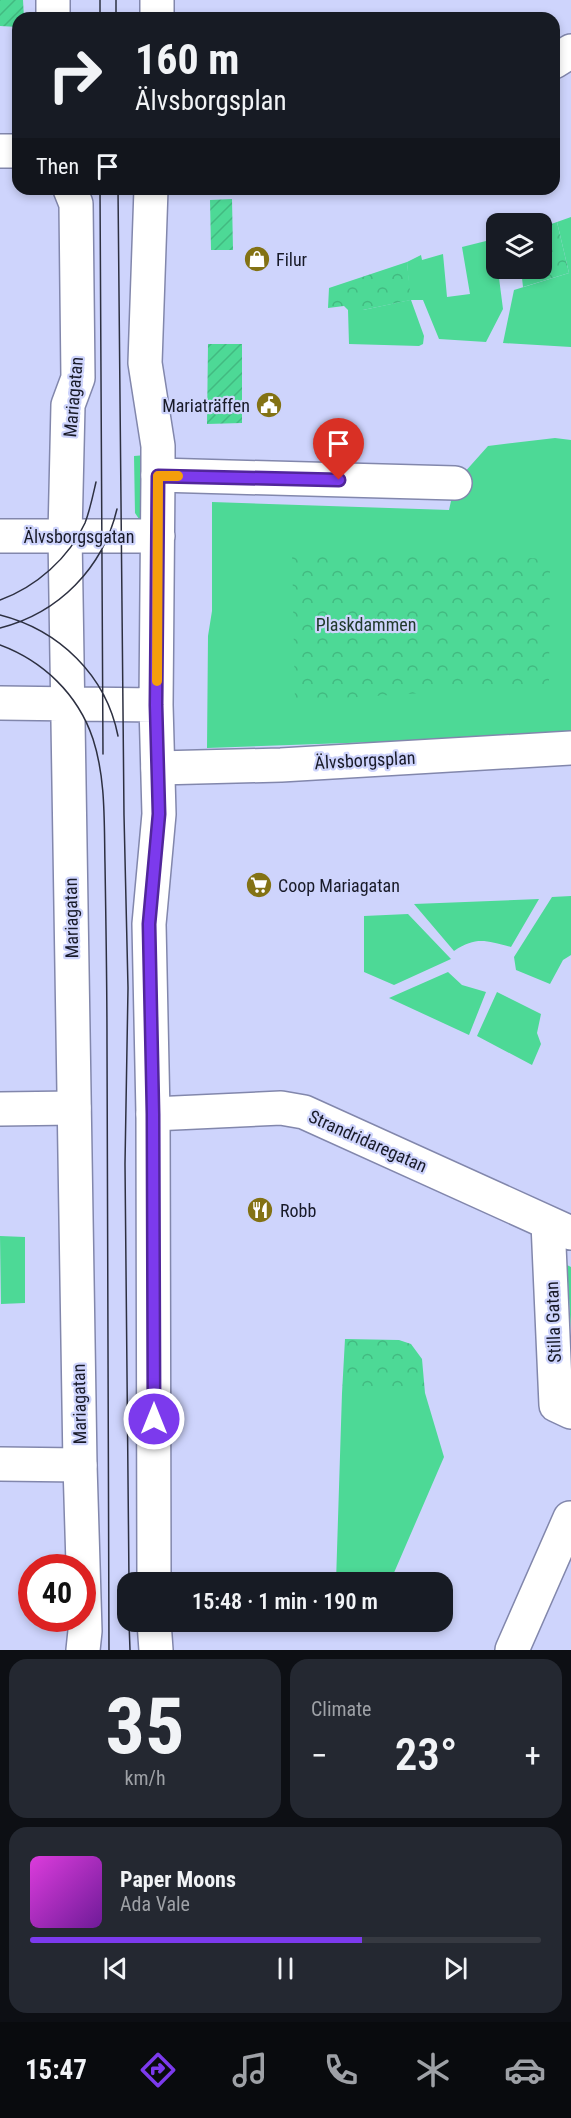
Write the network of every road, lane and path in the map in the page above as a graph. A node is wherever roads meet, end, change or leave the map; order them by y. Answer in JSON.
{"nodes":[{"id":1,"x":72,"y":195,"type":"edge"},
{"id":2,"x":151,"y":195,"type":"edge"},
{"id":3,"x":158,"y":476,"type":"junction"},
{"id":4,"x":455,"y":483,"type":"dead end"},
{"id":5,"x":65,"y":535,"type":"junction"},
{"id":6,"x":0,"y":536,"type":"edge"},
{"id":7,"x":158,"y":536,"type":"junction"},
{"id":8,"x":0,"y":703,"type":"edge"},
{"id":9,"x":68,"y":704,"type":"junction"},
{"id":10,"x":156,"y":705,"type":"junction"},
{"id":11,"x":571,"y":748,"type":"edge"},
{"id":12,"x":158,"y":768,"type":"junction"},
{"id":13,"x":74,"y":1108,"type":"junction"},
{"id":14,"x":0,"y":1109,"type":"edge"},
{"id":15,"x":153,"y":1114,"type":"junction"},
{"id":16,"x":560,"y":1228,"type":"edge"},
{"id":17,"x":571,"y":1412,"type":"edge"},
{"id":18,"x":0,"y":1464,"type":"edge"},
{"id":19,"x":80,"y":1465,"type":"junction"},
{"id":20,"x":570,"y":1518,"type":"edge"},
{"id":21,"x":154,"y":1572,"type":"edge"},
{"id":22,"x":155,"y":1632,"type":"edge"},
{"id":23,"x":83,"y":1650,"type":"edge"},
{"id":24,"x":156,"y":1650,"type":"edge"},
{"id":25,"x":512,"y":1650,"type":"edge"}],
"edges":[{"from":1,"to":5,"type":"street","name":"Mariagatan"},
{"from":2,"to":3,"type":"street"},
{"from":3,"to":4,"type":"street"},
{"from":3,"to":7,"type":"street"},
{"from":5,"to":6,"type":"street","name":"Älvsborgsgatan"},
{"from":5,"to":7,"type":"street","name":"Älvsborgsgatan"},
{"from":5,"to":9,"type":"street","name":"Mariagatan"},
{"from":7,"to":10,"type":"street"},
{"from":8,"to":9,"type":"street"},
{"from":9,"to":10,"type":"street"},
{"from":9,"to":13,"type":"street","name":"Mariagatan"},
{"from":10,"to":12,"type":"street"},
{"from":11,"to":12,"type":"street","name":"Älvsborgsplan"},
{"from":12,"to":15,"type":"street"},
{"from":13,"to":14,"type":"street"},
{"from":13,"to":19,"type":"street","name":"Mariagatan"},
{"from":15,"to":16,"type":"street","name":"Strandridaregatan"},
{"from":15,"to":21,"type":"street"},
{"from":16,"to":17,"type":"street","name":"Stilla Gatan"},
{"from":18,"to":19,"type":"street"},
{"from":19,"to":23,"type":"street","name":"Mariagatan"},
{"from":20,"to":25,"type":"street"},
{"from":22,"to":24,"type":"street"}]}
